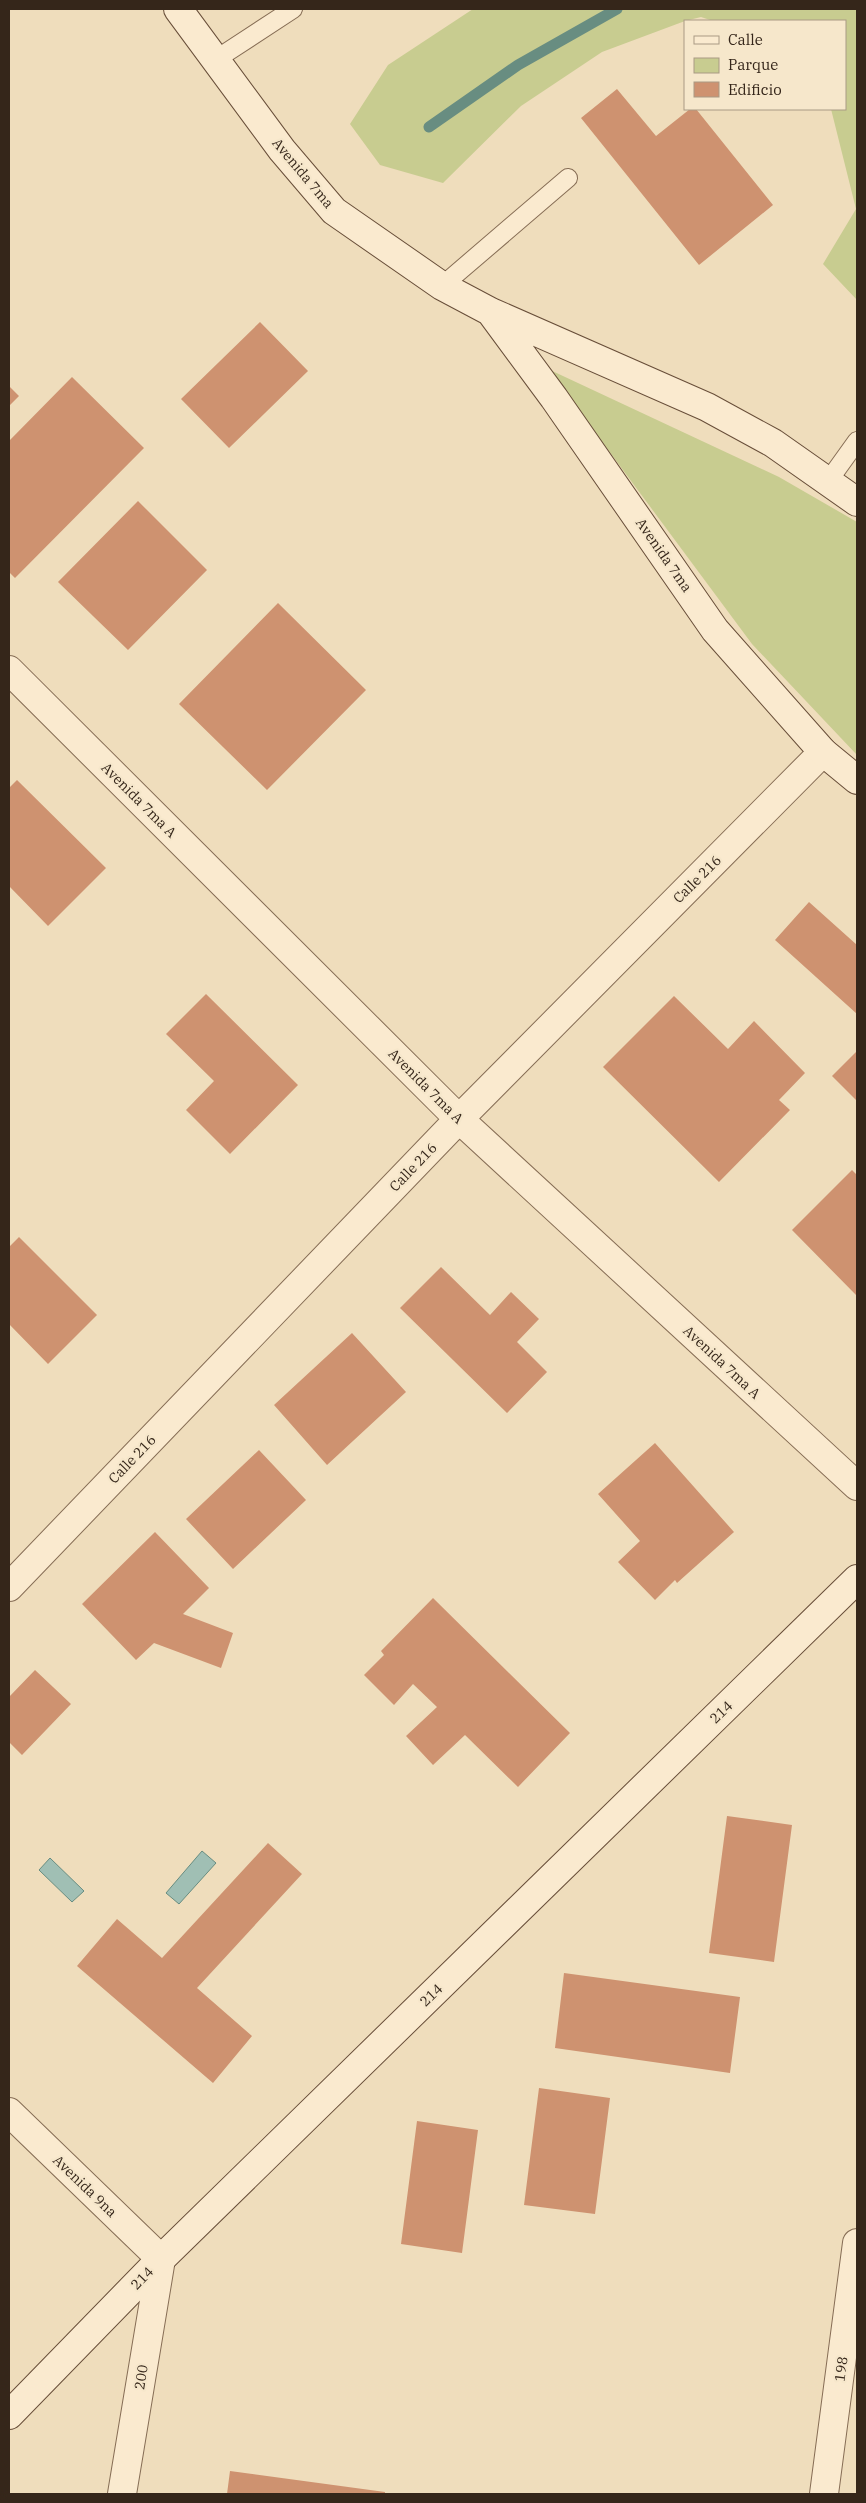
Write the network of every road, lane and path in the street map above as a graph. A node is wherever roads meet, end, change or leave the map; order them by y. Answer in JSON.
{"nodes":[{"id":1,"x":178,"y":9,"type":"edge"},
{"id":2,"x":293,"y":9,"type":"edge"},
{"id":3,"x":215,"y":60,"type":"junction"},
{"id":4,"x":568,"y":178,"type":"dead end"},
{"id":5,"x":442,"y":286,"type":"junction"},
{"id":6,"x":491,"y":312,"type":"junction"},
{"id":7,"x":857,"y":441,"type":"edge"},
{"id":8,"x":829,"y":480,"type":"junction"},
{"id":9,"x":857,"y":502,"type":"edge"},
{"id":10,"x":9,"y":670,"type":"edge"},
{"id":11,"x":823,"y":752,"type":"junction"},
{"id":12,"x":857,"y":780,"type":"edge"},
{"id":13,"x":459,"y":1119,"type":"junction"},
{"id":14,"x":857,"y":1486,"type":"edge"},
{"id":15,"x":857,"y":1579,"type":"edge"},
{"id":16,"x":9,"y":1587,"type":"edge"},
{"id":17,"x":9,"y":2112,"type":"edge"},
{"id":18,"x":857,"y":2243,"type":"edge"},
{"id":19,"x":161,"y":2260,"type":"junction"},
{"id":20,"x":9,"y":2415,"type":"edge"},
{"id":21,"x":122,"y":2494,"type":"edge"},
{"id":22,"x":824,"y":2494,"type":"edge"}],
"edges":[{"from":1,"to":3,"type":"street","name":"Avenida 7ma"},
{"from":2,"to":3,"type":"lane"},
{"from":3,"to":5,"type":"street","name":"Avenida 7ma"},
{"from":4,"to":5,"type":"lane"},
{"from":5,"to":6,"type":"street","name":"Avenida 7ma"},
{"from":6,"to":8,"type":"street","name":"Avenida 7ma"},
{"from":6,"to":11,"type":"street","name":"Avenida 7ma"},
{"from":7,"to":8,"type":"lane"},
{"from":8,"to":9,"type":"street","name":"Avenida 7ma"},
{"from":10,"to":13,"type":"street","name":"Avenida 7ma A"},
{"from":11,"to":12,"type":"street","name":"Avenida 7ma"},
{"from":11,"to":13,"type":"street","name":"Calle 216"},
{"from":13,"to":14,"type":"street","name":"Avenida 7ma A"},
{"from":13,"to":16,"type":"street","name":"Calle 216"},
{"from":15,"to":19,"type":"street","name":"214"},
{"from":17,"to":19,"type":"street","name":"Avenida 9na"},
{"from":18,"to":22,"type":"street","name":"198"},
{"from":19,"to":20,"type":"street","name":"214"},
{"from":19,"to":21,"type":"street","name":"200"}]}
